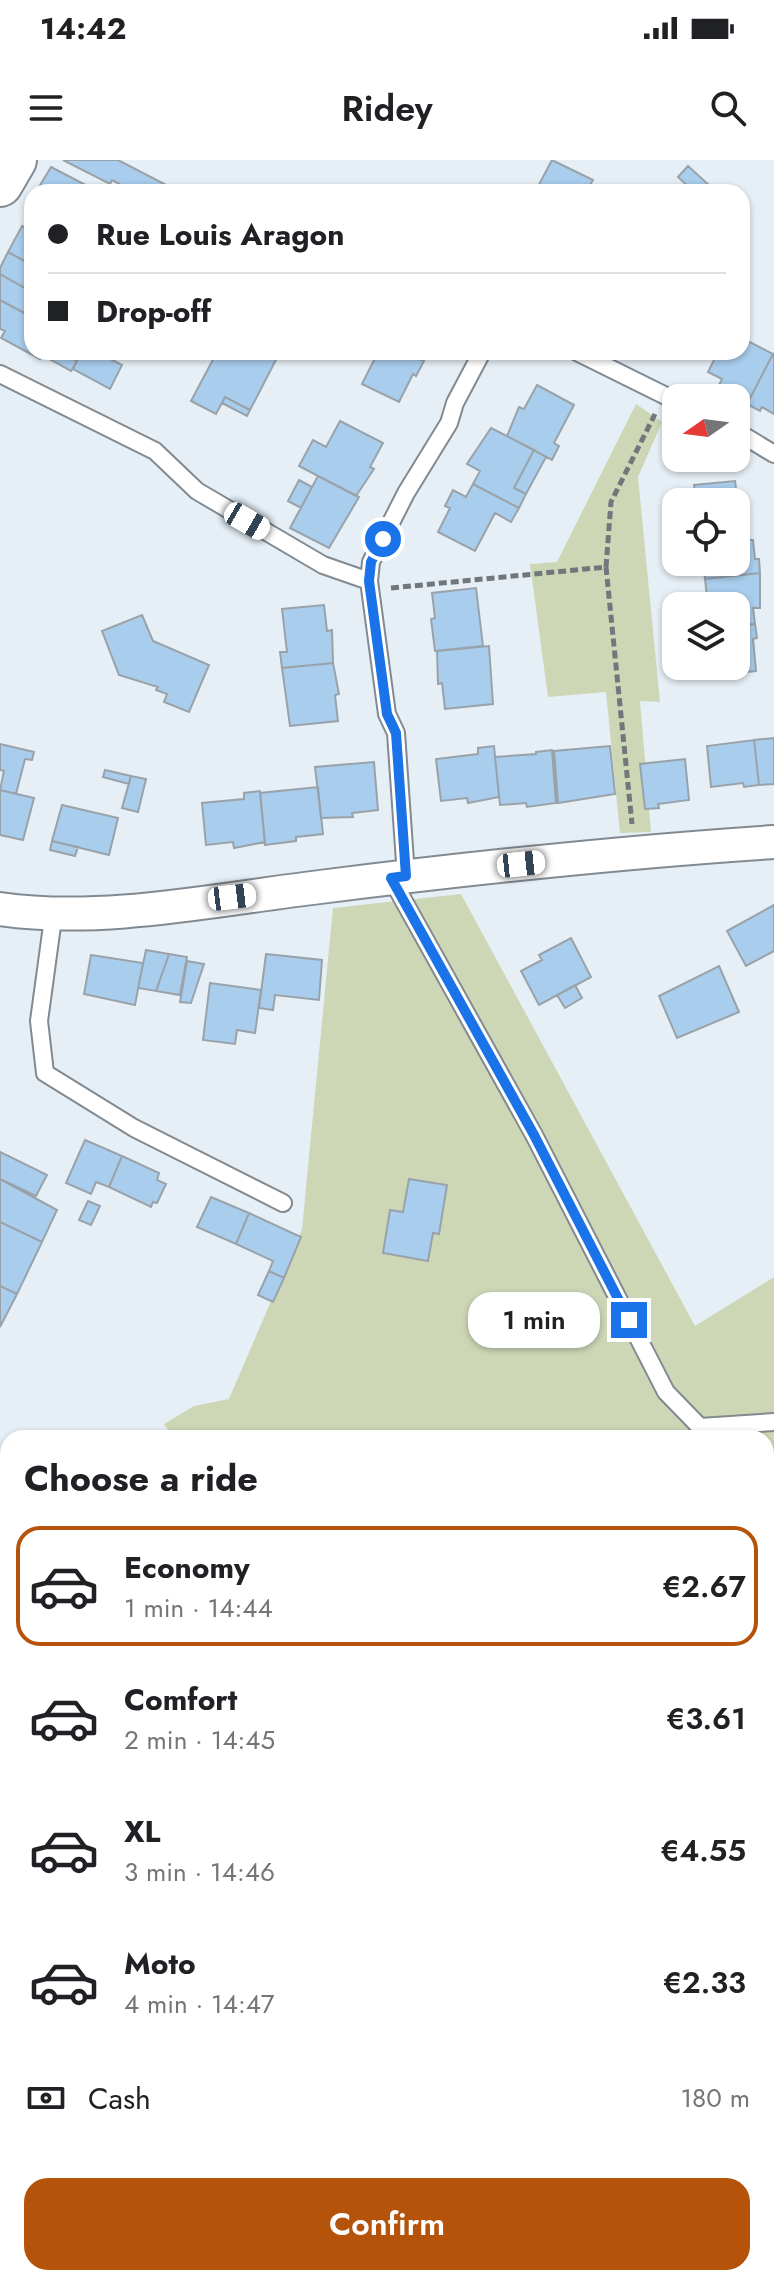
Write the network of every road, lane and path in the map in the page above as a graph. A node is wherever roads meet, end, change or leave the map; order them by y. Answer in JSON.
{"nodes":[{"id":1,"x":14,"y":160,"type":"edge"},
{"id":2,"x":0,"y":184,"type":"edge"},
{"id":3,"x":478,"y":360,"type":"edge"},
{"id":4,"x":593,"y":360,"type":"edge"},
{"id":5,"x":0,"y":374,"type":"edge"},
{"id":6,"x":662,"y":394,"type":"edge"},
{"id":7,"x":662,"y":412,"type":"edge"},
{"id":8,"x":750,"y":439,"type":"edge"},
{"id":9,"x":774,"y":454,"type":"edge"},
{"id":10,"x":606,"y":567,"type":"junction"},
{"id":11,"x":370,"y":585,"type":"junction"},
{"id":12,"x":774,"y":842,"type":"edge"},
{"id":13,"x":635,"y":851,"type":"junction"},
{"id":14,"x":399,"y":877,"type":"junction"},
{"id":15,"x":0,"y":909,"type":"edge"},
{"id":16,"x":54,"y":911,"type":"junction"},
{"id":17,"x":283,"y":1203,"type":"dead end"},
{"id":18,"x":774,"y":1422,"type":"edge"}],
"edges":[{"from":1,"to":2,"type":"street"},
{"from":3,"to":11,"type":"lane"},
{"from":4,"to":6,"type":"lane"},
{"from":5,"to":11,"type":"lane"},
{"from":7,"to":10,"type":"path"},
{"from":8,"to":9,"type":"lane"},
{"from":10,"to":11,"type":"path"},
{"from":10,"to":13,"type":"path"},
{"from":11,"to":14,"type":"lane"},
{"from":12,"to":13,"type":"street"},
{"from":13,"to":14,"type":"street"},
{"from":14,"to":16,"type":"street"},
{"from":14,"to":18,"type":"lane"},
{"from":15,"to":16,"type":"street"},
{"from":16,"to":17,"type":"lane"}]}
